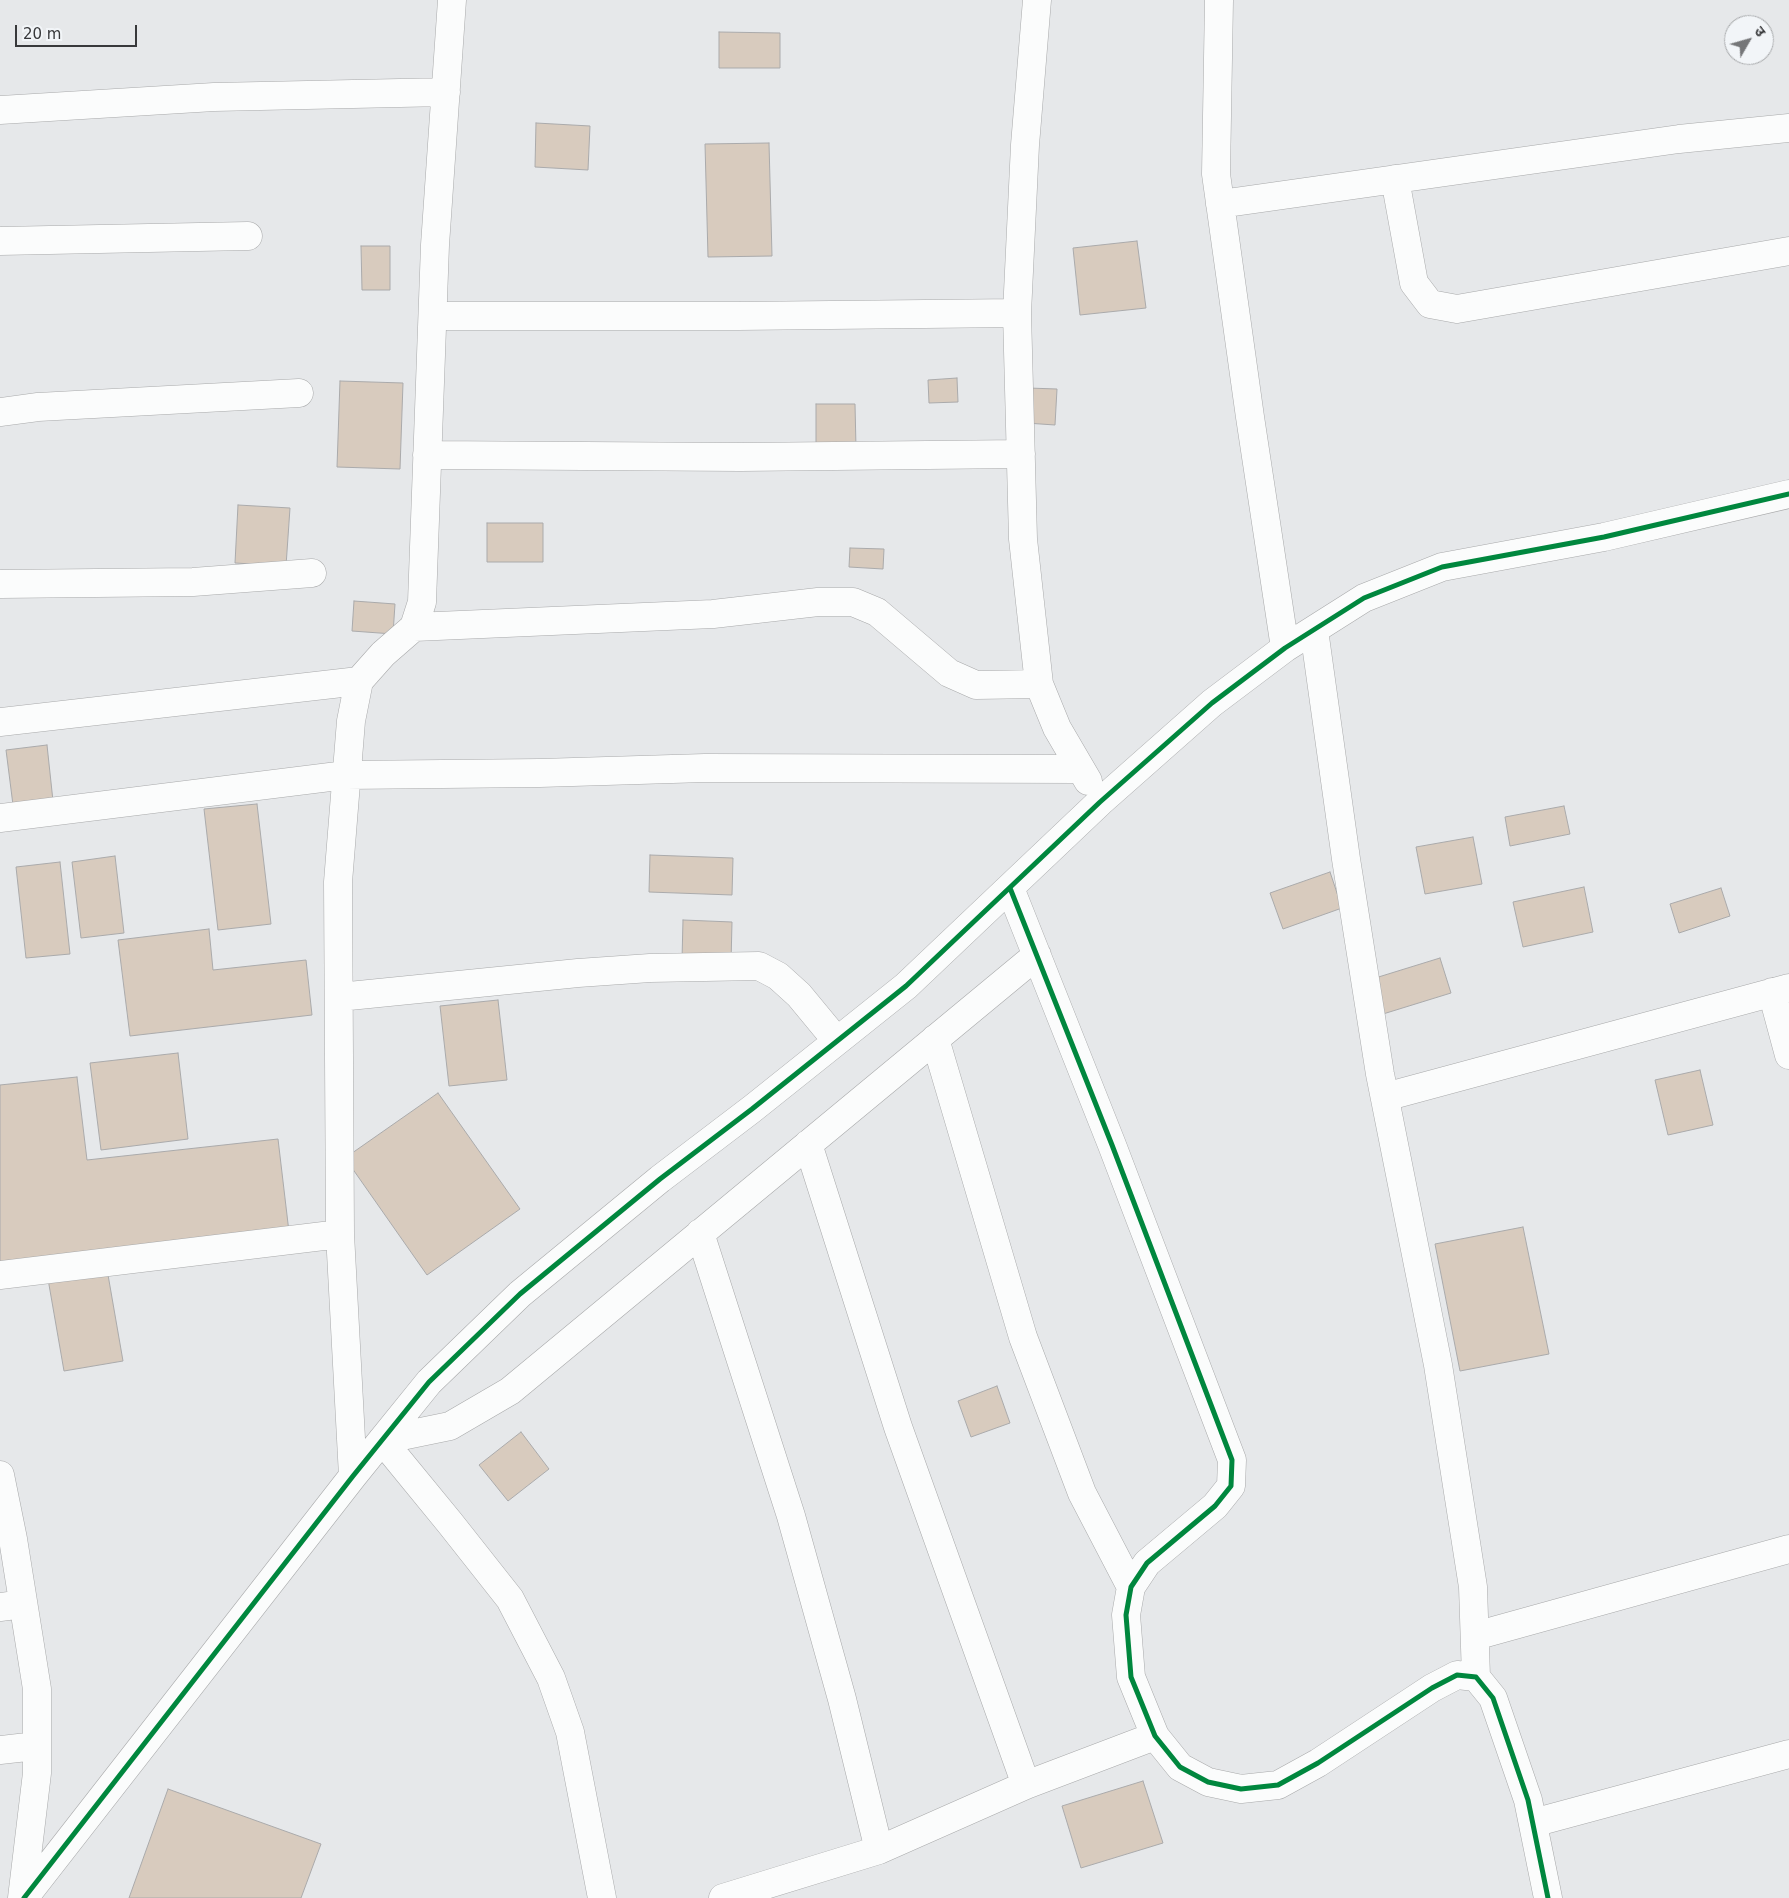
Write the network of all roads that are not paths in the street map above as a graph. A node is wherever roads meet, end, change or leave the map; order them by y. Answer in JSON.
{"nodes":[{"id":1,"x":452,"y":0,"type":"edge"},
{"id":2,"x":1037,"y":0,"type":"edge"},
{"id":3,"x":1219,"y":0,"type":"edge"},
{"id":4,"x":446,"y":92,"type":"junction"},
{"id":5,"x":0,"y":110,"type":"edge"},
{"id":6,"x":1789,"y":128,"type":"edge"},
{"id":7,"x":1395,"y":179,"type":"junction"},
{"id":8,"x":1220,"y":204,"type":"junction"},
{"id":9,"x":248,"y":236,"type":"dead end"},
{"id":10,"x":0,"y":241,"type":"edge"},
{"id":11,"x":1789,"y":251,"type":"edge"},
{"id":12,"x":1017,"y":312,"type":"junction"},
{"id":13,"x":433,"y":316,"type":"junction"},
{"id":14,"x":299,"y":393,"type":"dead end"},
{"id":15,"x":0,"y":412,"type":"edge"},
{"id":16,"x":1021,"y":454,"type":"junction"},
{"id":17,"x":427,"y":455,"type":"junction"},
{"id":18,"x":1789,"y":494,"type":"edge"},
{"id":19,"x":312,"y":573,"type":"dead end"},
{"id":20,"x":0,"y":584,"type":"edge"},
{"id":21,"x":414,"y":626,"type":"junction"},
{"id":22,"x":1314,"y":630,"type":"junction"},
{"id":23,"x":1285,"y":648,"type":"junction"},
{"id":24,"x":359,"y":682,"type":"junction"},
{"id":25,"x":1039,"y":684,"type":"junction"},
{"id":26,"x":0,"y":722,"type":"edge"},
{"id":27,"x":1080,"y":769,"type":"junction"},
{"id":28,"x":346,"y":775,"type":"junction"},
{"id":29,"x":1100,"y":802,"type":"junction"},
{"id":30,"x":0,"y":818,"type":"edge"},
{"id":31,"x":1010,"y":888,"type":"junction"},
{"id":32,"x":1037,"y":955,"type":"junction"},
{"id":33,"x":1780,"y":990,"type":"edge"},
{"id":34,"x":339,"y":997,"type":"junction"},
{"id":35,"x":935,"y":1038,"type":"junction"},
{"id":36,"x":837,"y":1041,"type":"junction"},
{"id":37,"x":1789,"y":1055,"type":"edge"},
{"id":38,"x":1385,"y":1097,"type":"junction"},
{"id":39,"x":808,"y":1144,"type":"junction"},
{"id":40,"x":700,"y":1233,"type":"junction"},
{"id":41,"x":340,"y":1234,"type":"junction"},
{"id":42,"x":0,"y":1276,"type":"edge"},
{"id":43,"x":382,"y":1440,"type":"junction"},
{"id":44,"x":0,"y":1475,"type":"edge"},
{"id":45,"x":353,"y":1476,"type":"junction"},
{"id":46,"x":1789,"y":1549,"type":"edge"},
{"id":47,"x":1131,"y":1587,"type":"junction"},
{"id":48,"x":12,"y":1606,"type":"edge"},
{"id":49,"x":1475,"y":1636,"type":"junction"},
{"id":50,"x":1476,"y":1677,"type":"junction"},
{"id":51,"x":1154,"y":1736,"type":"junction"},
{"id":52,"x":36,"y":1746,"type":"junction"},
{"id":53,"x":0,"y":1750,"type":"edge"},
{"id":54,"x":1789,"y":1754,"type":"edge"},
{"id":55,"x":1026,"y":1785,"type":"junction"},
{"id":56,"x":1532,"y":1823,"type":"junction"},
{"id":57,"x":879,"y":1850,"type":"junction"},
{"id":58,"x":23,"y":1898,"type":"edge"},
{"id":59,"x":602,"y":1898,"type":"edge"},
{"id":60,"x":723,"y":1898,"type":"edge"},
{"id":61,"x":1548,"y":1898,"type":"edge"}],
"edges":[{"from":1,"to":4,"type":"street"},
{"from":2,"to":12,"type":"street"},
{"from":3,"to":8,"type":"street"},
{"from":4,"to":5,"type":"street"},
{"from":4,"to":13,"type":"street"},
{"from":6,"to":7,"type":"street"},
{"from":7,"to":8,"type":"street"},
{"from":7,"to":11,"type":"street"},
{"from":8,"to":23,"type":"street"},
{"from":9,"to":10,"type":"street"},
{"from":12,"to":13,"type":"street"},
{"from":12,"to":16,"type":"street"},
{"from":13,"to":17,"type":"street"},
{"from":14,"to":15,"type":"street"},
{"from":16,"to":17,"type":"street"},
{"from":16,"to":25,"type":"street"},
{"from":17,"to":21,"type":"street"},
{"from":18,"to":22,"type":"street"},
{"from":19,"to":20,"type":"street"},
{"from":21,"to":24,"type":"street"},
{"from":21,"to":25,"type":"street"},
{"from":22,"to":23,"type":"street"},
{"from":22,"to":38,"type":"street"},
{"from":23,"to":29,"type":"street"},
{"from":24,"to":26,"type":"street"},
{"from":24,"to":28,"type":"street"},
{"from":25,"to":27,"type":"street"},
{"from":27,"to":28,"type":"street"},
{"from":27,"to":29,"type":"street"},
{"from":28,"to":30,"type":"street"},
{"from":28,"to":34,"type":"street"},
{"from":29,"to":31,"type":"street"},
{"from":31,"to":32,"type":"street"},
{"from":31,"to":36,"type":"street"},
{"from":32,"to":35,"type":"street"},
{"from":32,"to":47,"type":"street"},
{"from":33,"to":37,"type":"street"},
{"from":33,"to":38,"type":"street"},
{"from":34,"to":36,"type":"street"},
{"from":34,"to":41,"type":"street"},
{"from":35,"to":39,"type":"street"},
{"from":35,"to":47,"type":"street"},
{"from":36,"to":43,"type":"street"},
{"from":38,"to":49,"type":"street"},
{"from":39,"to":40,"type":"street"},
{"from":39,"to":55,"type":"street"},
{"from":40,"to":43,"type":"street"},
{"from":40,"to":57,"type":"street"},
{"from":41,"to":42,"type":"street"},
{"from":41,"to":45,"type":"street"},
{"from":43,"to":45,"type":"street"},
{"from":43,"to":59,"type":"street"},
{"from":44,"to":48,"type":"street"},
{"from":45,"to":58,"type":"street"},
{"from":46,"to":49,"type":"street"},
{"from":47,"to":51,"type":"street"},
{"from":48,"to":52,"type":"street"},
{"from":49,"to":50,"type":"street"},
{"from":50,"to":51,"type":"street"},
{"from":50,"to":56,"type":"street"},
{"from":51,"to":55,"type":"street"},
{"from":52,"to":53,"type":"street"},
{"from":52,"to":58,"type":"street"},
{"from":54,"to":56,"type":"street"},
{"from":55,"to":57,"type":"street"},
{"from":56,"to":61,"type":"street"},
{"from":57,"to":60,"type":"street"}]}
